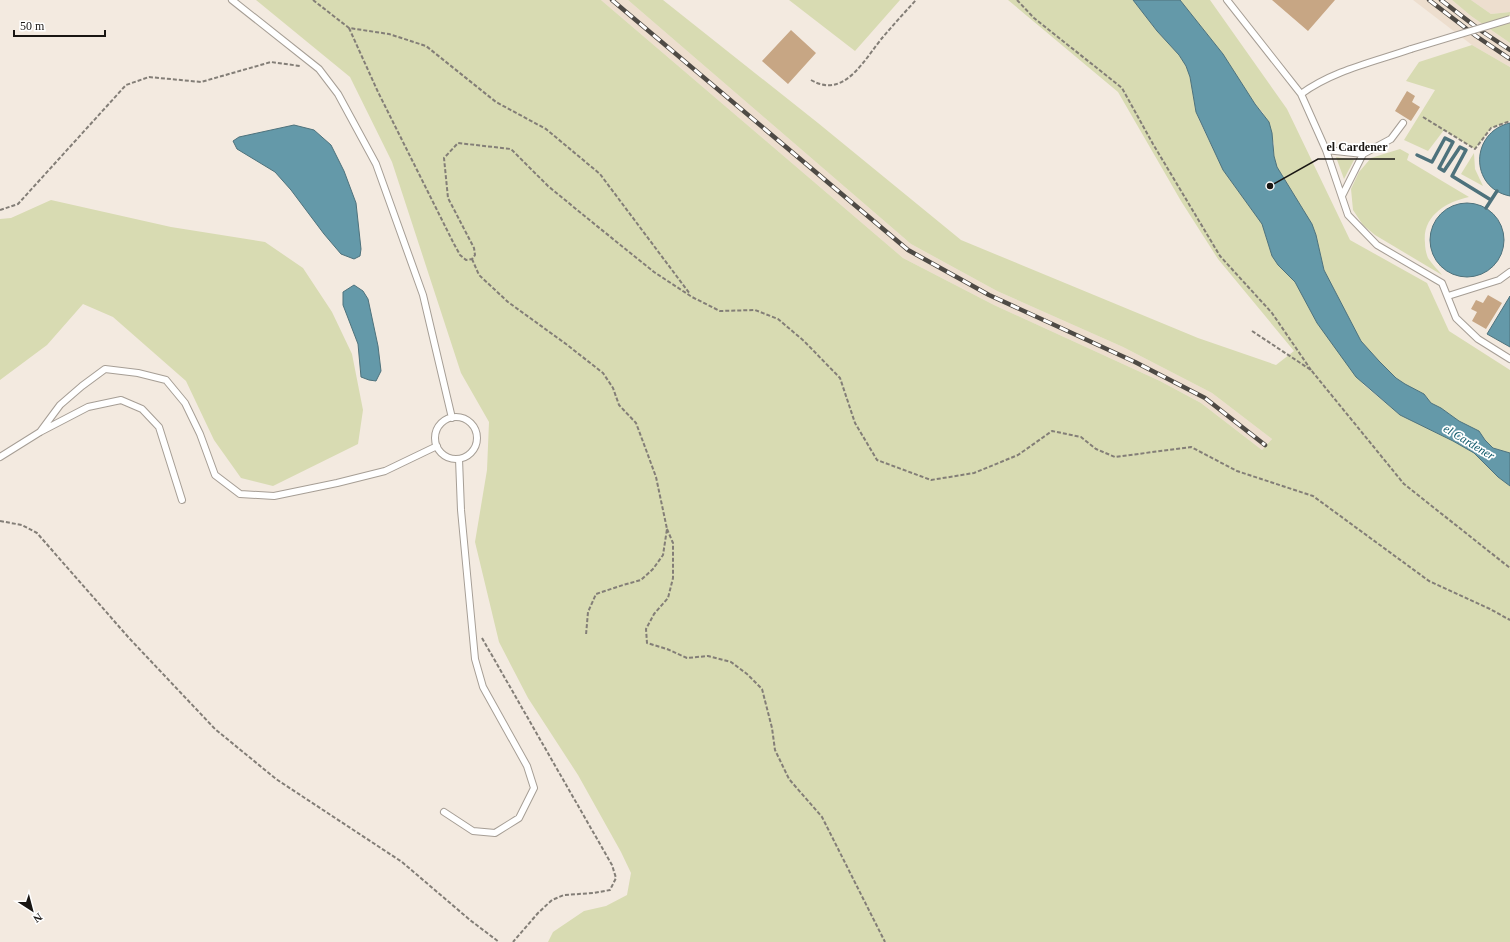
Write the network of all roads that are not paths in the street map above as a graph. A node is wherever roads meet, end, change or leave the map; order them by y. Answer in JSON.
{"nodes":[{"id":1,"x":232,"y":0,"type":"edge"},
{"id":2,"x":1227,"y":0,"type":"edge"},
{"id":3,"x":1510,"y":19,"type":"edge"},
{"id":4,"x":1301,"y":94,"type":"junction"},
{"id":5,"x":1403,"y":123,"type":"dead end"},
{"id":6,"x":1326,"y":150,"type":"junction"},
{"id":7,"x":1363,"y":154,"type":"junction"},
{"id":8,"x":1342,"y":196,"type":"junction"},
{"id":9,"x":1510,"y":272,"type":"edge"},
{"id":10,"x":1448,"y":296,"type":"junction"},
{"id":11,"x":1510,"y":359,"type":"edge"},
{"id":12,"x":452,"y":418,"type":"junction"},
{"id":13,"x":40,"y":432,"type":"junction"},
{"id":14,"x":437,"y":446,"type":"junction"},
{"id":15,"x":0,"y":457,"type":"edge"},
{"id":16,"x":459,"y":459,"type":"junction"},
{"id":17,"x":182,"y":500,"type":"dead end"},
{"id":18,"x":444,"y":812,"type":"dead end"}],
"edges":[{"from":1,"to":12,"type":"lane"},
{"from":2,"to":4,"type":"lane"},
{"from":3,"to":4,"type":"lane","bridge":true},
{"from":4,"to":6,"type":"lane"},
{"from":5,"to":7,"type":"lane"},
{"from":6,"to":7,"type":"lane"},
{"from":6,"to":8,"type":"lane"},
{"from":7,"to":8,"type":"lane"},
{"from":8,"to":10,"type":"lane"},
{"from":9,"to":10,"type":"lane"},
{"from":10,"to":11,"type":"lane"},
{"from":12,"to":14,"type":"lane"},
{"from":12,"to":16,"type":"lane"},
{"from":13,"to":14,"type":"lane"},
{"from":13,"to":15,"type":"lane"},
{"from":13,"to":17,"type":"lane"},
{"from":14,"to":16,"type":"lane"},
{"from":16,"to":18,"type":"lane"}]}
